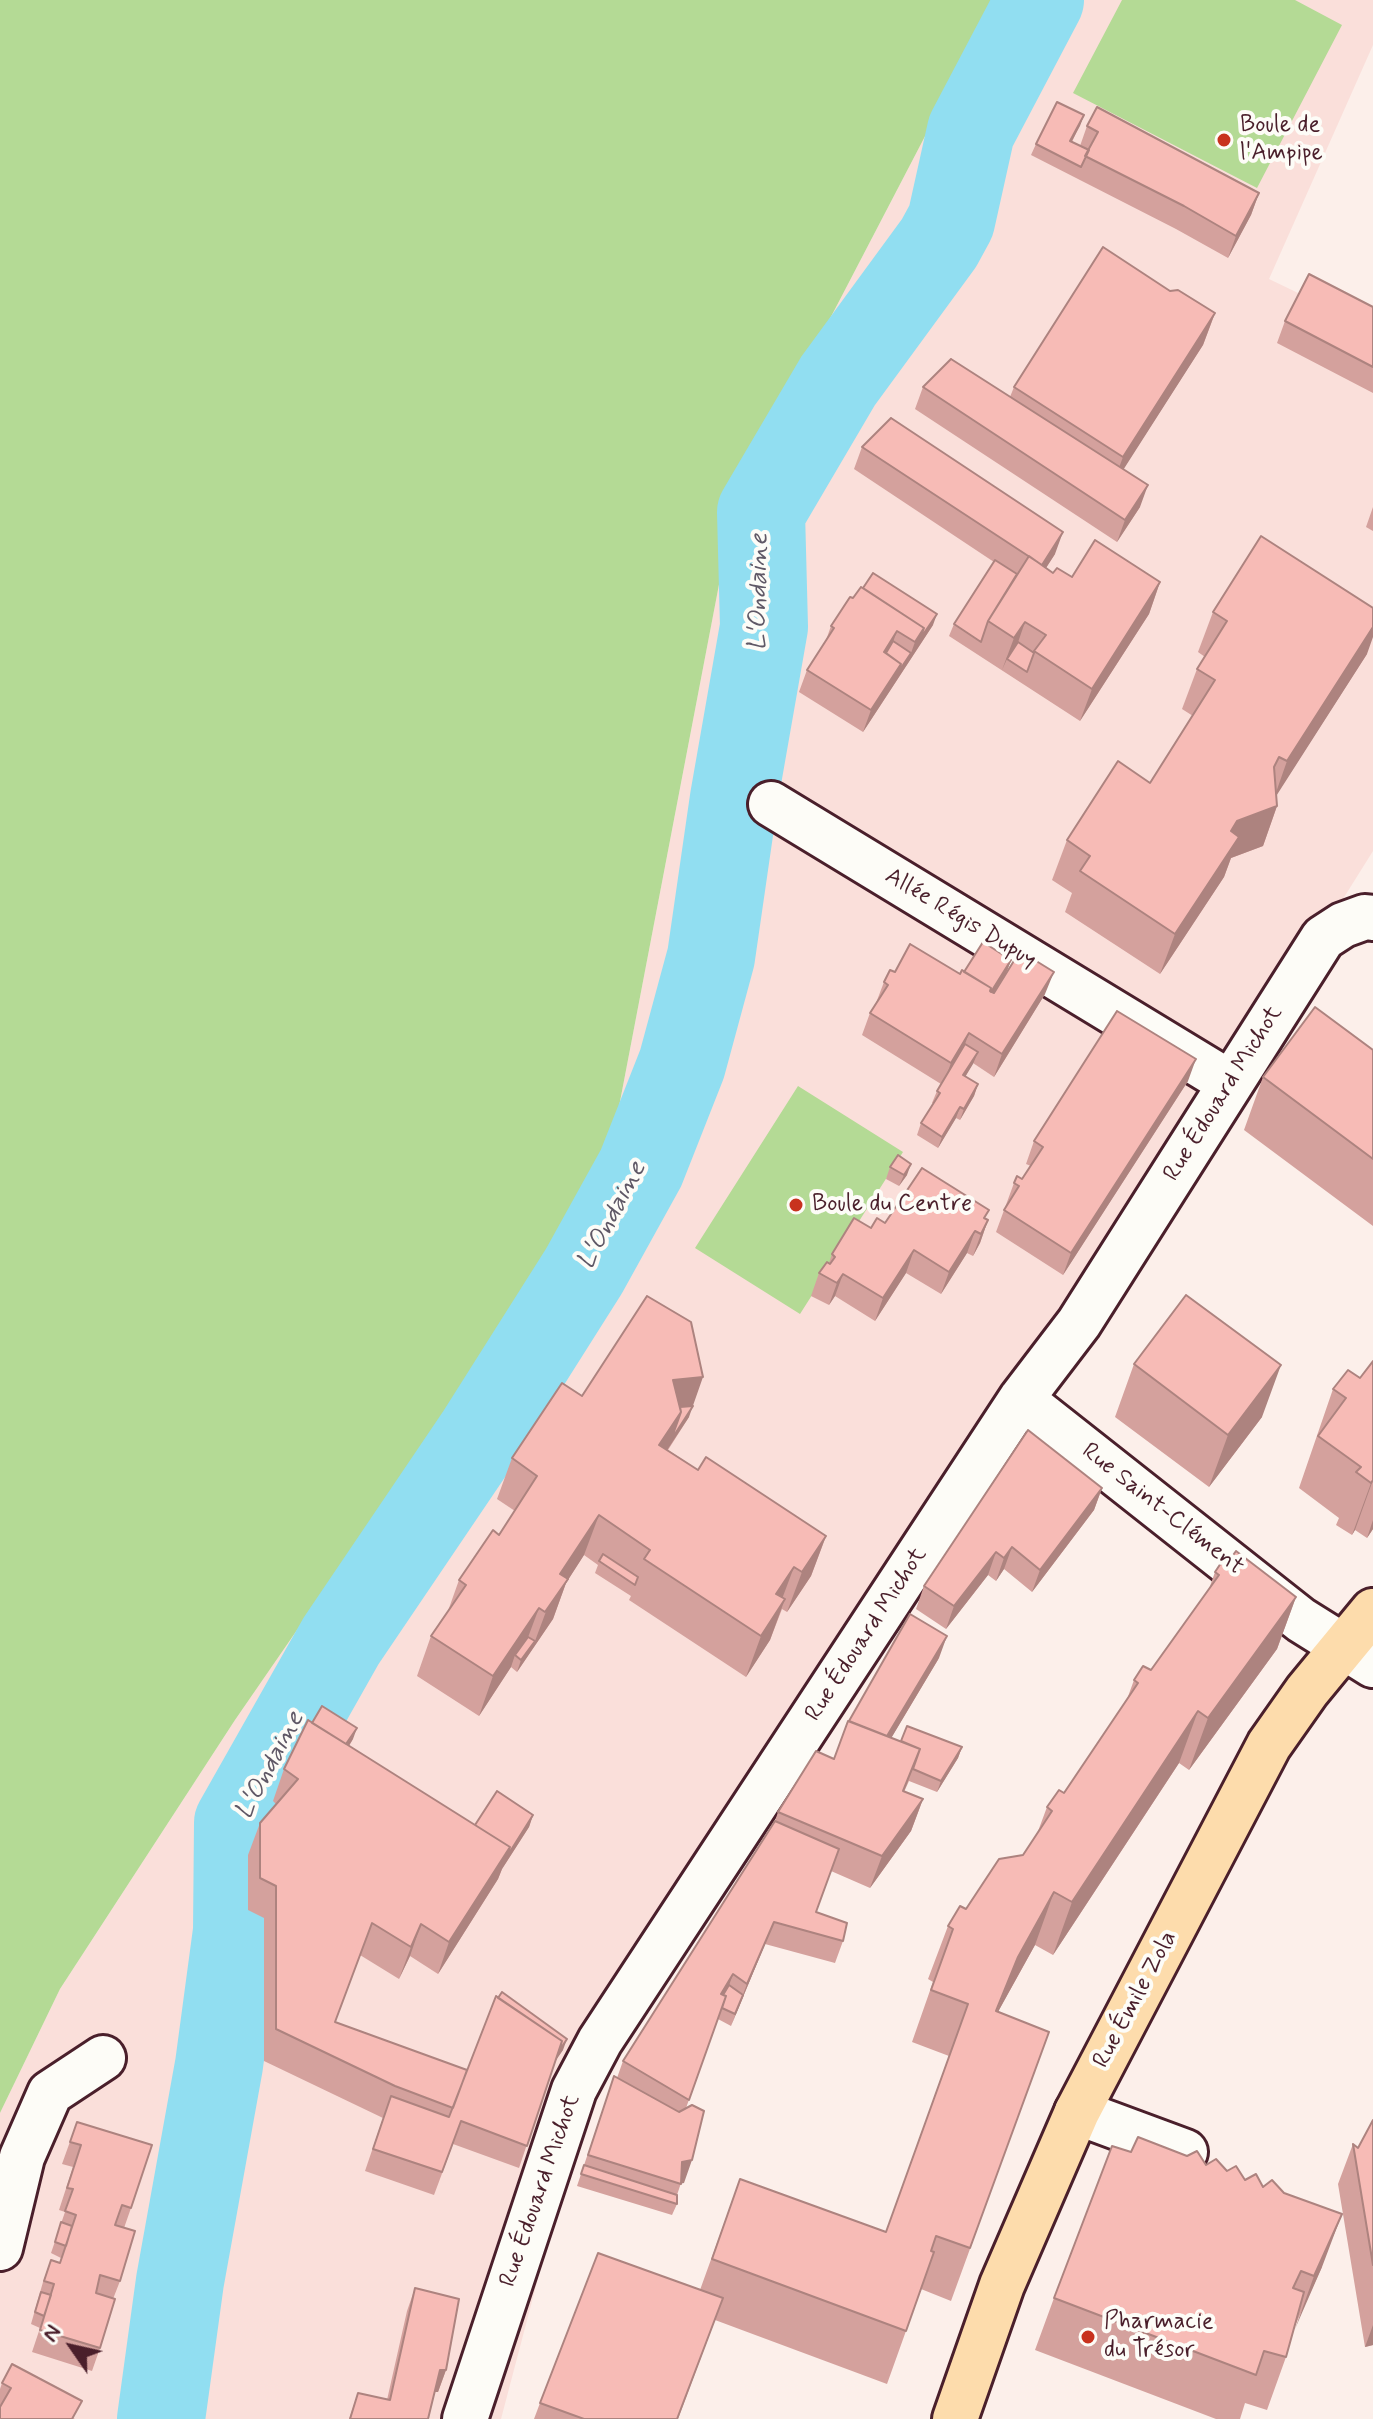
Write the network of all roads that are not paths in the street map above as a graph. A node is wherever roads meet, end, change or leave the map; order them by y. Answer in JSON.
{"nodes":[{"id":1,"x":771,"y":804,"type":"dead end"},
{"id":2,"x":1373,"y":918,"type":"edge"},
{"id":3,"x":1230,"y":1083,"type":"junction"},
{"id":4,"x":1021,"y":1399,"type":"junction"},
{"id":5,"x":1373,"y":1611,"type":"edge"},
{"id":6,"x":1358,"y":1656,"type":"edge"},
{"id":7,"x":103,"y":2058,"type":"dead end"},
{"id":8,"x":1077,"y":2112,"type":"junction"},
{"id":9,"x":1185,"y":2152,"type":"edge"},
{"id":10,"x":0,"y":2248,"type":"edge"},
{"id":11,"x":465,"y":2419,"type":"edge"},
{"id":12,"x":955,"y":2419,"type":"edge"}],
"edges":[{"from":1,"to":3,"type":"street","name":"Allée Régis Dupuy"},
{"from":2,"to":3,"type":"street","name":"Rue Édouard Michot"},
{"from":3,"to":4,"type":"street","name":"Rue Édouard Michot"},
{"from":4,"to":6,"type":"street","name":"Rue Saint-Clément"},
{"from":4,"to":11,"type":"street","name":"Rue Édouard Michot"},
{"from":5,"to":6,"type":"main road","name":"Rue Émile Zola"},
{"from":6,"to":8,"type":"main road","name":"Rue Émile Zola"},
{"from":7,"to":10,"type":"street"},
{"from":8,"to":9,"type":"street"},
{"from":8,"to":12,"type":"main road","name":"Rue Émile Zola"}]}
